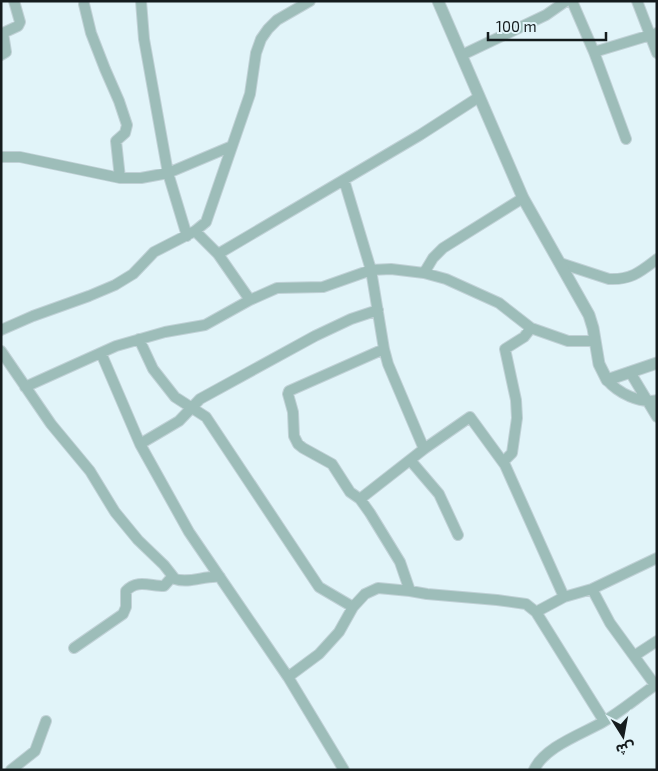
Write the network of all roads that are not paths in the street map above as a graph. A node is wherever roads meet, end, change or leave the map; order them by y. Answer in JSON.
{"nodes":[{"id":1,"x":14,"y":1,"type":"edge"},
{"id":2,"x":141,"y":1,"type":"edge"},
{"id":3,"x":310,"y":1,"type":"edge"},
{"id":4,"x":438,"y":1,"type":"edge"},
{"id":5,"x":572,"y":1,"type":"edge"},
{"id":6,"x":638,"y":1,"type":"edge"},
{"id":7,"x":562,"y":3,"type":"edge"},
{"id":8,"x":84,"y":4,"type":"dead end"},
{"id":9,"x":653,"y":34,"type":"edge"},
{"id":10,"x":594,"y":52,"type":"junction"},
{"id":11,"x":657,"y":53,"type":"edge"},
{"id":12,"x":462,"y":54,"type":"junction"},
{"id":13,"x":1,"y":55,"type":"edge"},
{"id":14,"x":478,"y":97,"type":"junction"},
{"id":15,"x":626,"y":139,"type":"dead end"},
{"id":16,"x":232,"y":146,"type":"junction"},
{"id":17,"x":1,"y":157,"type":"edge"},
{"id":18,"x":168,"y":173,"type":"junction"},
{"id":19,"x":120,"y":178,"type":"junction"},
{"id":20,"x":344,"y":180,"type":"junction"},
{"id":21,"x":523,"y":198,"type":"junction"},
{"id":22,"x":191,"y":234,"type":"junction"},
{"id":23,"x":218,"y":254,"type":"junction"},
{"id":24,"x":657,"y":259,"type":"edge"},
{"id":25,"x":560,"y":263,"type":"junction"},
{"id":26,"x":371,"y":270,"type":"junction"},
{"id":27,"x":424,"y":273,"type":"junction"},
{"id":28,"x":250,"y":300,"type":"junction"},
{"id":29,"x":378,"y":310,"type":"junction"},
{"id":30,"x":531,"y":328,"type":"junction"},
{"id":31,"x":1,"y":330,"type":"edge"},
{"id":32,"x":139,"y":338,"type":"junction"},
{"id":33,"x":595,"y":341,"type":"junction"},
{"id":34,"x":384,"y":349,"type":"junction"},
{"id":35,"x":1,"y":351,"type":"edge"},
{"id":36,"x":101,"y":353,"type":"junction"},
{"id":37,"x":657,"y":363,"type":"edge"},
{"id":38,"x":630,"y":372,"type":"junction"},
{"id":39,"x":607,"y":380,"type":"junction"},
{"id":40,"x":25,"y":386,"type":"junction"},
{"id":41,"x":652,"y":401,"type":"edge"},
{"id":42,"x":192,"y":408,"type":"junction"},
{"id":43,"x":657,"y":417,"type":"edge"},
{"id":44,"x":140,"y":444,"type":"junction"},
{"id":45,"x":424,"y":449,"type":"junction"},
{"id":46,"x":410,"y":460,"type":"junction"},
{"id":47,"x":503,"y":462,"type":"junction"},
{"id":48,"x":360,"y":499,"type":"junction"},
{"id":49,"x":458,"y":535,"type":"dead end"},
{"id":50,"x":657,"y":558,"type":"edge"},
{"id":51,"x":172,"y":577,"type":"junction"},
{"id":52,"x":220,"y":577,"type":"junction"},
{"id":53,"x":592,"y":589,"type":"junction"},
{"id":54,"x":410,"y":591,"type":"junction"},
{"id":55,"x":564,"y":597,"type":"junction"},
{"id":56,"x":353,"y":607,"type":"junction"},
{"id":57,"x":536,"y":612,"type":"junction"},
{"id":58,"x":657,"y":641,"type":"edge"},
{"id":59,"x":74,"y":648,"type":"dead end"},
{"id":60,"x":634,"y":656,"type":"junction"},
{"id":61,"x":288,"y":678,"type":"junction"},
{"id":62,"x":656,"y":684,"type":"edge"},
{"id":63,"x":46,"y":721,"type":"dead end"},
{"id":64,"x":604,"y":721,"type":"junction"},
{"id":65,"x":11,"y":770,"type":"edge"},
{"id":66,"x":344,"y":770,"type":"edge"},
{"id":67,"x":534,"y":770,"type":"edge"}],
"edges":[{"from":1,"to":13,"type":"street"},
{"from":2,"to":18,"type":"street"},
{"from":3,"to":16,"type":"street"},
{"from":4,"to":12,"type":"street"},
{"from":5,"to":10,"type":"street"},
{"from":6,"to":9,"type":"street"},
{"from":7,"to":12,"type":"street"},
{"from":8,"to":19,"type":"street"},
{"from":9,"to":10,"type":"street"},
{"from":9,"to":11,"type":"street"},
{"from":10,"to":15,"type":"street"},
{"from":12,"to":14,"type":"street"},
{"from":14,"to":20,"type":"street"},
{"from":14,"to":21,"type":"street"},
{"from":16,"to":18,"type":"street"},
{"from":16,"to":22,"type":"street"},
{"from":17,"to":19,"type":"street"},
{"from":18,"to":19,"type":"street"},
{"from":18,"to":22,"type":"street"},
{"from":20,"to":23,"type":"street"},
{"from":20,"to":26,"type":"street"},
{"from":21,"to":25,"type":"street"},
{"from":21,"to":27,"type":"street"},
{"from":22,"to":23,"type":"street"},
{"from":22,"to":31,"type":"street"},
{"from":23,"to":28,"type":"street"},
{"from":24,"to":25,"type":"street"},
{"from":25,"to":33,"type":"street"},
{"from":26,"to":27,"type":"street"},
{"from":26,"to":28,"type":"street"},
{"from":26,"to":29,"type":"street"},
{"from":27,"to":30,"type":"street"},
{"from":28,"to":32,"type":"street"},
{"from":29,"to":34,"type":"street"},
{"from":29,"to":42,"type":"street"},
{"from":30,"to":33,"type":"street"},
{"from":30,"to":47,"type":"street"},
{"from":32,"to":36,"type":"street"},
{"from":32,"to":42,"type":"street"},
{"from":33,"to":39,"type":"street"},
{"from":34,"to":45,"type":"street"},
{"from":34,"to":48,"type":"street"},
{"from":35,"to":40,"type":"street"},
{"from":36,"to":40,"type":"street"},
{"from":36,"to":44,"type":"street"},
{"from":37,"to":38,"type":"street"},
{"from":38,"to":39,"type":"street"},
{"from":38,"to":41,"type":"street"},
{"from":39,"to":41,"type":"street"},
{"from":40,"to":51,"type":"street"},
{"from":41,"to":43,"type":"street"},
{"from":42,"to":44,"type":"street"},
{"from":42,"to":56,"type":"street"},
{"from":44,"to":52,"type":"street"},
{"from":45,"to":46,"type":"street"},
{"from":45,"to":47,"type":"street"},
{"from":46,"to":48,"type":"street"},
{"from":46,"to":49,"type":"street"},
{"from":47,"to":55,"type":"street"},
{"from":48,"to":54,"type":"street"},
{"from":50,"to":53,"type":"street"},
{"from":51,"to":52,"type":"street"},
{"from":51,"to":59,"type":"street"},
{"from":52,"to":61,"type":"street"},
{"from":53,"to":55,"type":"street"},
{"from":53,"to":60,"type":"street"},
{"from":54,"to":56,"type":"street"},
{"from":54,"to":57,"type":"street"},
{"from":55,"to":57,"type":"street"},
{"from":56,"to":61,"type":"street"},
{"from":57,"to":64,"type":"street"},
{"from":58,"to":60,"type":"street"},
{"from":60,"to":62,"type":"street"},
{"from":61,"to":66,"type":"street"},
{"from":62,"to":64,"type":"street"},
{"from":63,"to":65,"type":"street"},
{"from":64,"to":67,"type":"street"}]}
